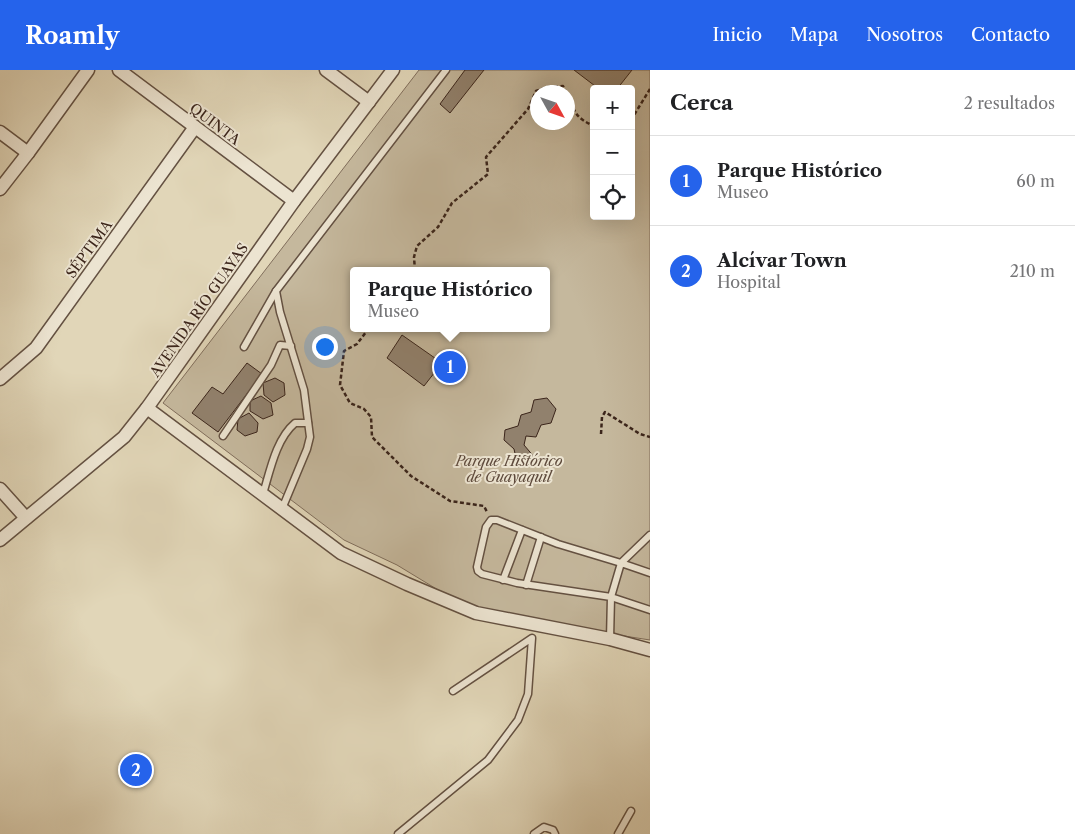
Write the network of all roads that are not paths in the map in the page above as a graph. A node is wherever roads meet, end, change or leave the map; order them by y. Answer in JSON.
{"nodes":[{"id":1,"x":88,"y":70,"type":"edge"},
{"id":2,"x":119,"y":70,"type":"edge"},
{"id":3,"x":326,"y":70,"type":"edge"},
{"id":4,"x":393,"y":70,"type":"edge"},
{"id":5,"x":446,"y":70,"type":"edge"},
{"id":6,"x":369,"y":102,"type":"junction"},
{"id":7,"x":194,"y":128,"type":"junction"},
{"id":8,"x":0,"y":132,"type":"edge"},
{"id":9,"x":28,"y":153,"type":"junction"},
{"id":10,"x":0,"y":189,"type":"edge"},
{"id":11,"x":294,"y":201,"type":"junction"},
{"id":12,"x":276,"y":292,"type":"junction"},
{"id":13,"x":291,"y":346,"type":"junction"},
{"id":14,"x":244,"y":347,"type":"dead end"},
{"id":15,"x":0,"y":379,"type":"edge"},
{"id":16,"x":147,"y":408,"type":"junction"},
{"id":17,"x":308,"y":423,"type":"junction"},
{"id":18,"x":223,"y":436,"type":"dead end"},
{"id":19,"x":0,"y":489,"type":"edge"},
{"id":20,"x":263,"y":494,"type":"junction"},
{"id":21,"x":282,"y":508,"type":"junction"},
{"id":22,"x":26,"y":518,"type":"junction"},
{"id":23,"x":522,"y":530,"type":"junction"},
{"id":24,"x":650,"y":535,"type":"edge"},
{"id":25,"x":541,"y":537,"type":"junction"},
{"id":26,"x":0,"y":540,"type":"edge"},
{"id":27,"x":621,"y":563,"type":"junction"},
{"id":28,"x":650,"y":573,"type":"edge"},
{"id":29,"x":503,"y":580,"type":"junction"},
{"id":30,"x":526,"y":585,"type":"junction"},
{"id":31,"x":611,"y":597,"type":"junction"},
{"id":32,"x":650,"y":610,"type":"edge"},
{"id":33,"x":610,"y":639,"type":"junction"},
{"id":34,"x":650,"y":650,"type":"edge"},
{"id":35,"x":454,"y":691,"type":"dead end"},
{"id":36,"x":631,"y":811,"type":"dead end"},
{"id":37,"x":398,"y":834,"type":"edge"},
{"id":38,"x":534,"y":834,"type":"edge"},
{"id":39,"x":555,"y":834,"type":"edge"},
{"id":40,"x":618,"y":834,"type":"edge"}],
"edges":[{"from":1,"to":9,"type":"street"},
{"from":2,"to":7,"type":"street","name":"QUINTA"},
{"from":3,"to":6,"type":"street"},
{"from":4,"to":6,"type":"street","name":"AVENIDA RÍO GUAYAS"},
{"from":5,"to":12,"type":"lane"},
{"from":6,"to":11,"type":"street","name":"AVENIDA RÍO GUAYAS"},
{"from":7,"to":11,"type":"street","name":"QUINTA"},
{"from":7,"to":15,"type":"street","name":"SÉPTIMA"},
{"from":8,"to":9,"type":"street"},
{"from":9,"to":10,"type":"street"},
{"from":11,"to":16,"type":"street","name":"AVENIDA RÍO GUAYAS"},
{"from":12,"to":13,"type":"lane"},
{"from":12,"to":14,"type":"lane"},
{"from":13,"to":17,"type":"lane"},
{"from":13,"to":18,"type":"lane"},
{"from":16,"to":20,"type":"street"},
{"from":16,"to":22,"type":"street","name":"AVENIDA RÍO GUAYAS"},
{"from":17,"to":20,"type":"lane"},
{"from":17,"to":21,"type":"lane"},
{"from":19,"to":22,"type":"street"},
{"from":20,"to":21,"type":"street"},
{"from":21,"to":33,"type":"street"},
{"from":22,"to":26,"type":"street","name":"AVENIDA RÍO GUAYAS"},
{"from":23,"to":25,"type":"lane"},
{"from":23,"to":29,"type":"lane"},
{"from":23,"to":29,"type":"lane"},
{"from":24,"to":27,"type":"lane"},
{"from":25,"to":27,"type":"lane"},
{"from":25,"to":30,"type":"lane"},
{"from":27,"to":28,"type":"lane"},
{"from":27,"to":31,"type":"lane"},
{"from":29,"to":30,"type":"lane"},
{"from":30,"to":31,"type":"lane"},
{"from":31,"to":32,"type":"lane"},
{"from":31,"to":33,"type":"lane"},
{"from":33,"to":34,"type":"street"},
{"from":35,"to":37,"type":"lane"},
{"from":36,"to":40,"type":"lane"},
{"from":38,"to":39,"type":"lane"}]}
